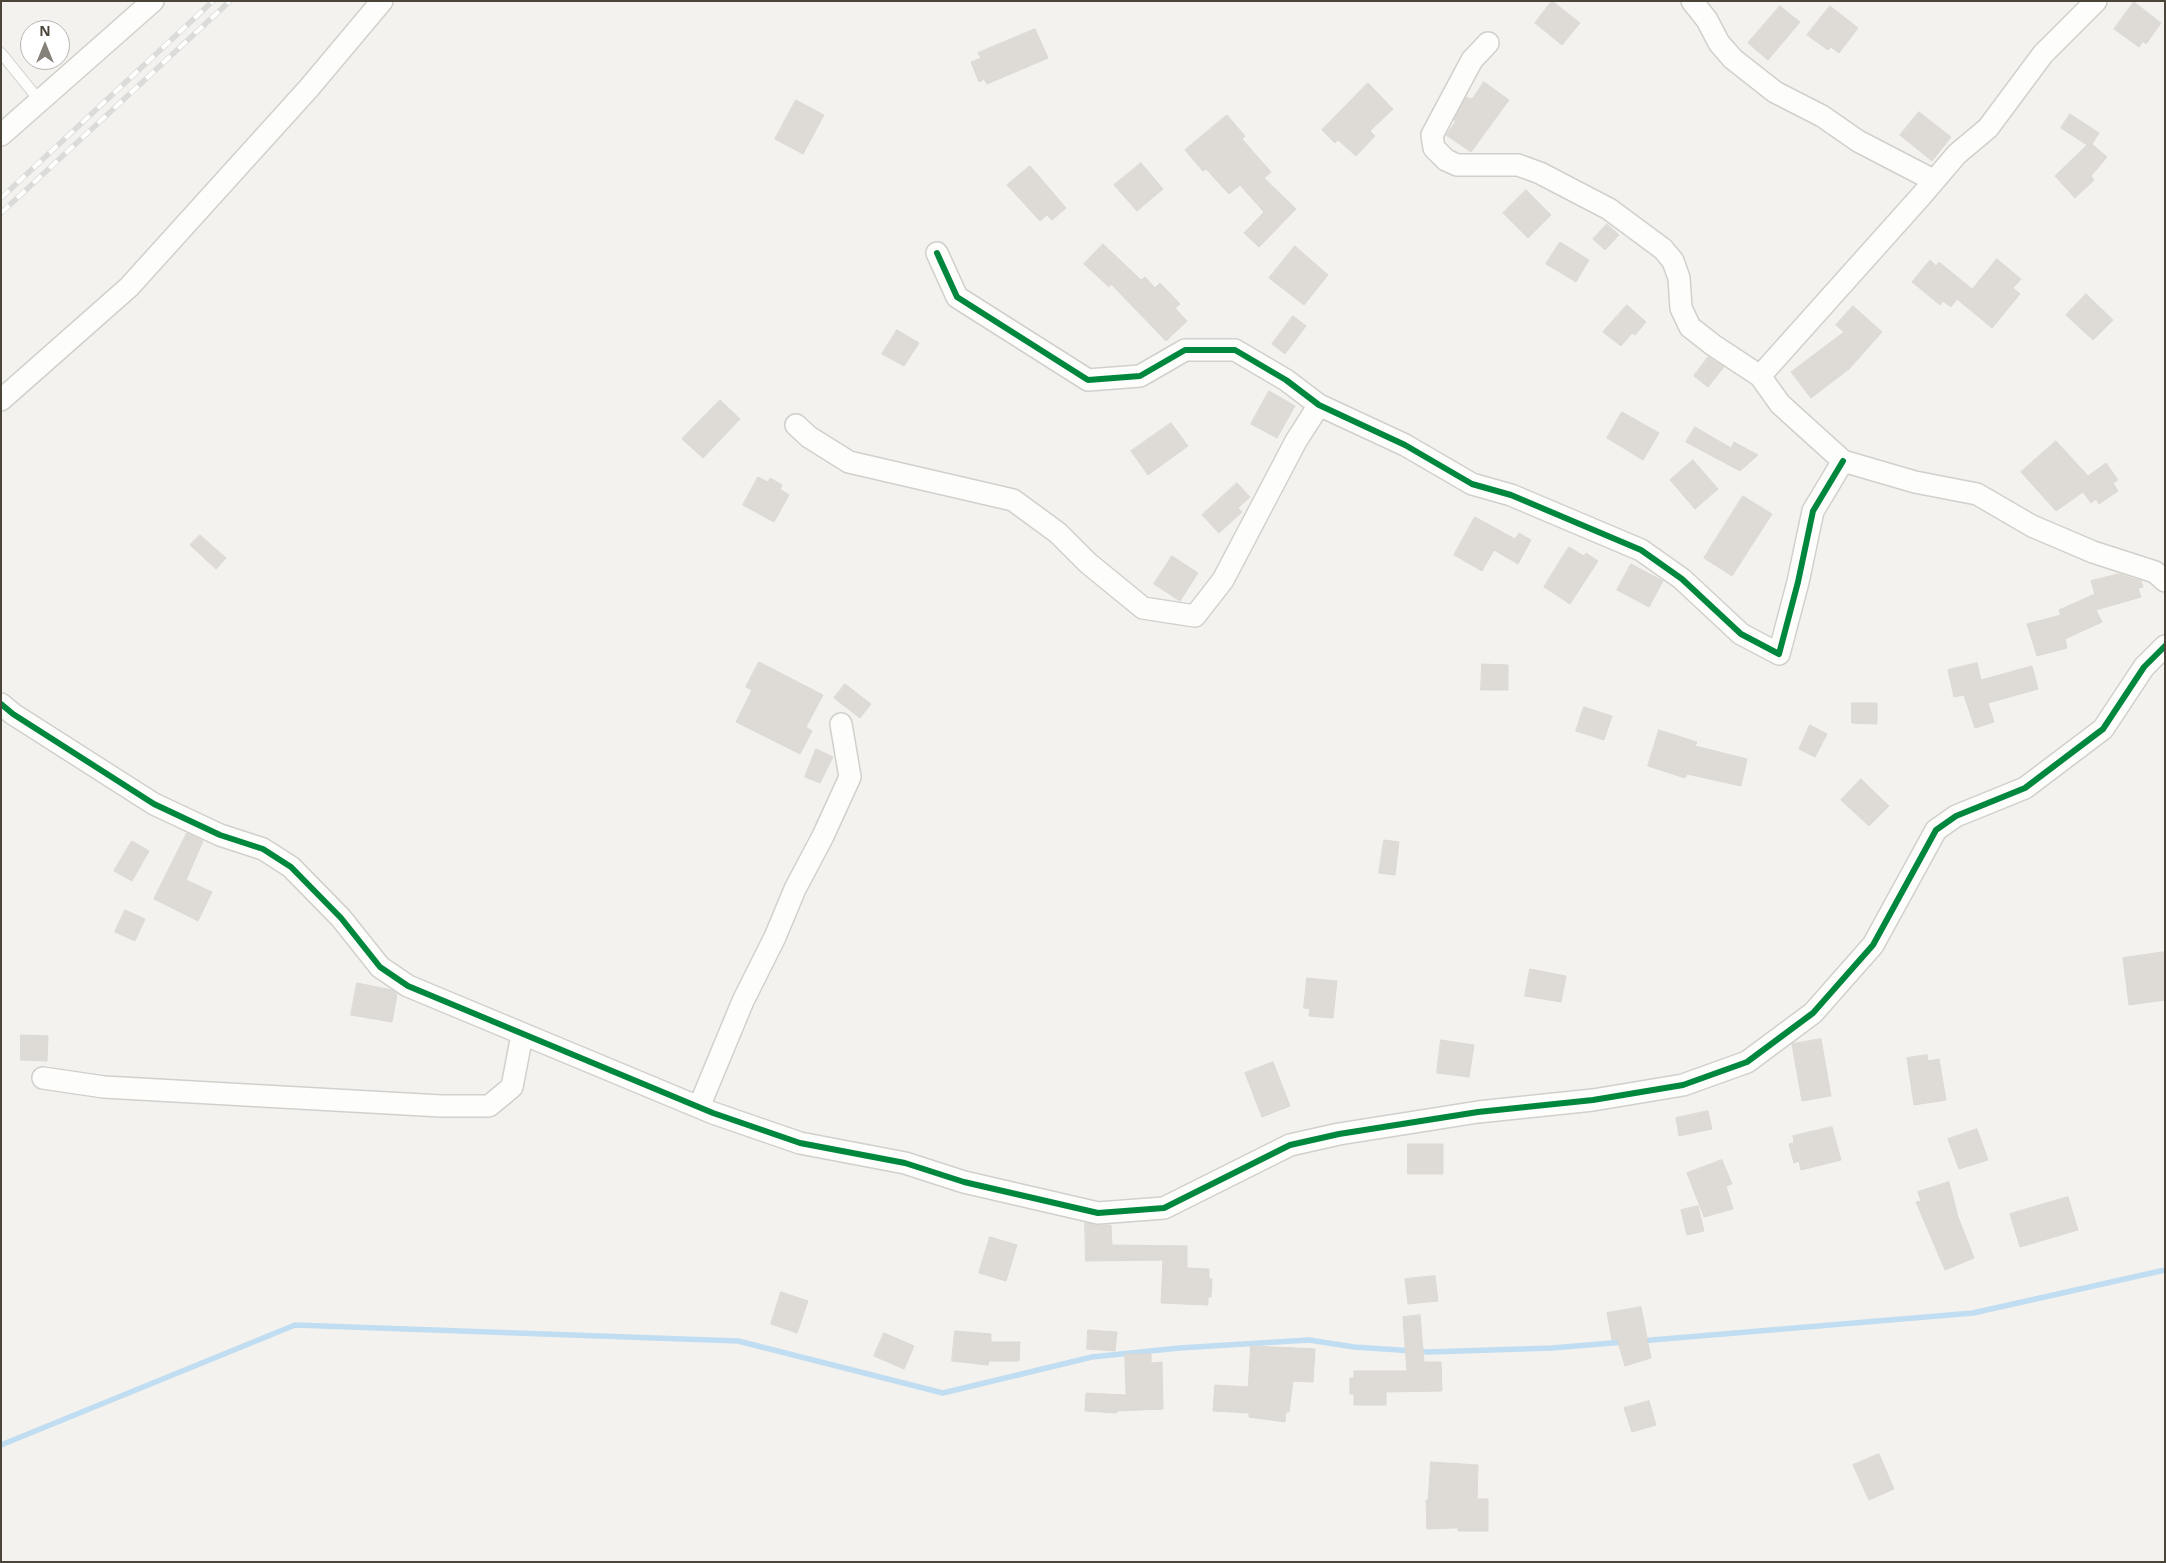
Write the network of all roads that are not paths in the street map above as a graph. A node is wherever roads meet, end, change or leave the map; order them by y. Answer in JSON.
{"nodes":[{"id":1,"x":153,"y":1,"type":"edge"},
{"id":2,"x":382,"y":1,"type":"edge"},
{"id":3,"x":1692,"y":1,"type":"edge"},
{"id":4,"x":2096,"y":1,"type":"edge"},
{"id":5,"x":1488,"y":43,"type":"dead end"},
{"id":6,"x":1,"y":53,"type":"edge"},
{"id":7,"x":39,"y":100,"type":"junction"},
{"id":8,"x":1,"y":135,"type":"edge"},
{"id":9,"x":1932,"y":180,"type":"junction"},
{"id":10,"x":937,"y":253,"type":"dead end"},
{"id":11,"x":1760,"y":376,"type":"junction"},
{"id":12,"x":1,"y":400,"type":"edge"},
{"id":13,"x":1319,"y":405,"type":"junction"},
{"id":14,"x":796,"y":425,"type":"dead end"},
{"id":15,"x":1842,"y":461,"type":"junction"},
{"id":16,"x":2165,"y":581,"type":"edge"},
{"id":17,"x":2165,"y":646,"type":"edge"},
{"id":18,"x":1,"y":704,"type":"edge"},
{"id":19,"x":841,"y":724,"type":"dead end"},
{"id":20,"x":522,"y":1035,"type":"junction"},
{"id":21,"x":43,"y":1078,"type":"dead end"},
{"id":22,"x":699,"y":1107,"type":"junction"}],
"edges":[{"from":1,"to":7,"type":"street"},
{"from":2,"to":12,"type":"street"},
{"from":3,"to":9,"type":"street"},
{"from":4,"to":9,"type":"street"},
{"from":5,"to":11,"type":"street"},
{"from":6,"to":7,"type":"lane"},
{"from":7,"to":8,"type":"street"},
{"from":9,"to":11,"type":"street"},
{"from":10,"to":13,"type":"street"},
{"from":11,"to":15,"type":"street"},
{"from":13,"to":14,"type":"street"},
{"from":13,"to":15,"type":"street"},
{"from":15,"to":16,"type":"street"},
{"from":17,"to":22,"type":"street"},
{"from":18,"to":20,"type":"street"},
{"from":19,"to":22,"type":"street"},
{"from":20,"to":21,"type":"street"},
{"from":20,"to":22,"type":"street"}]}
